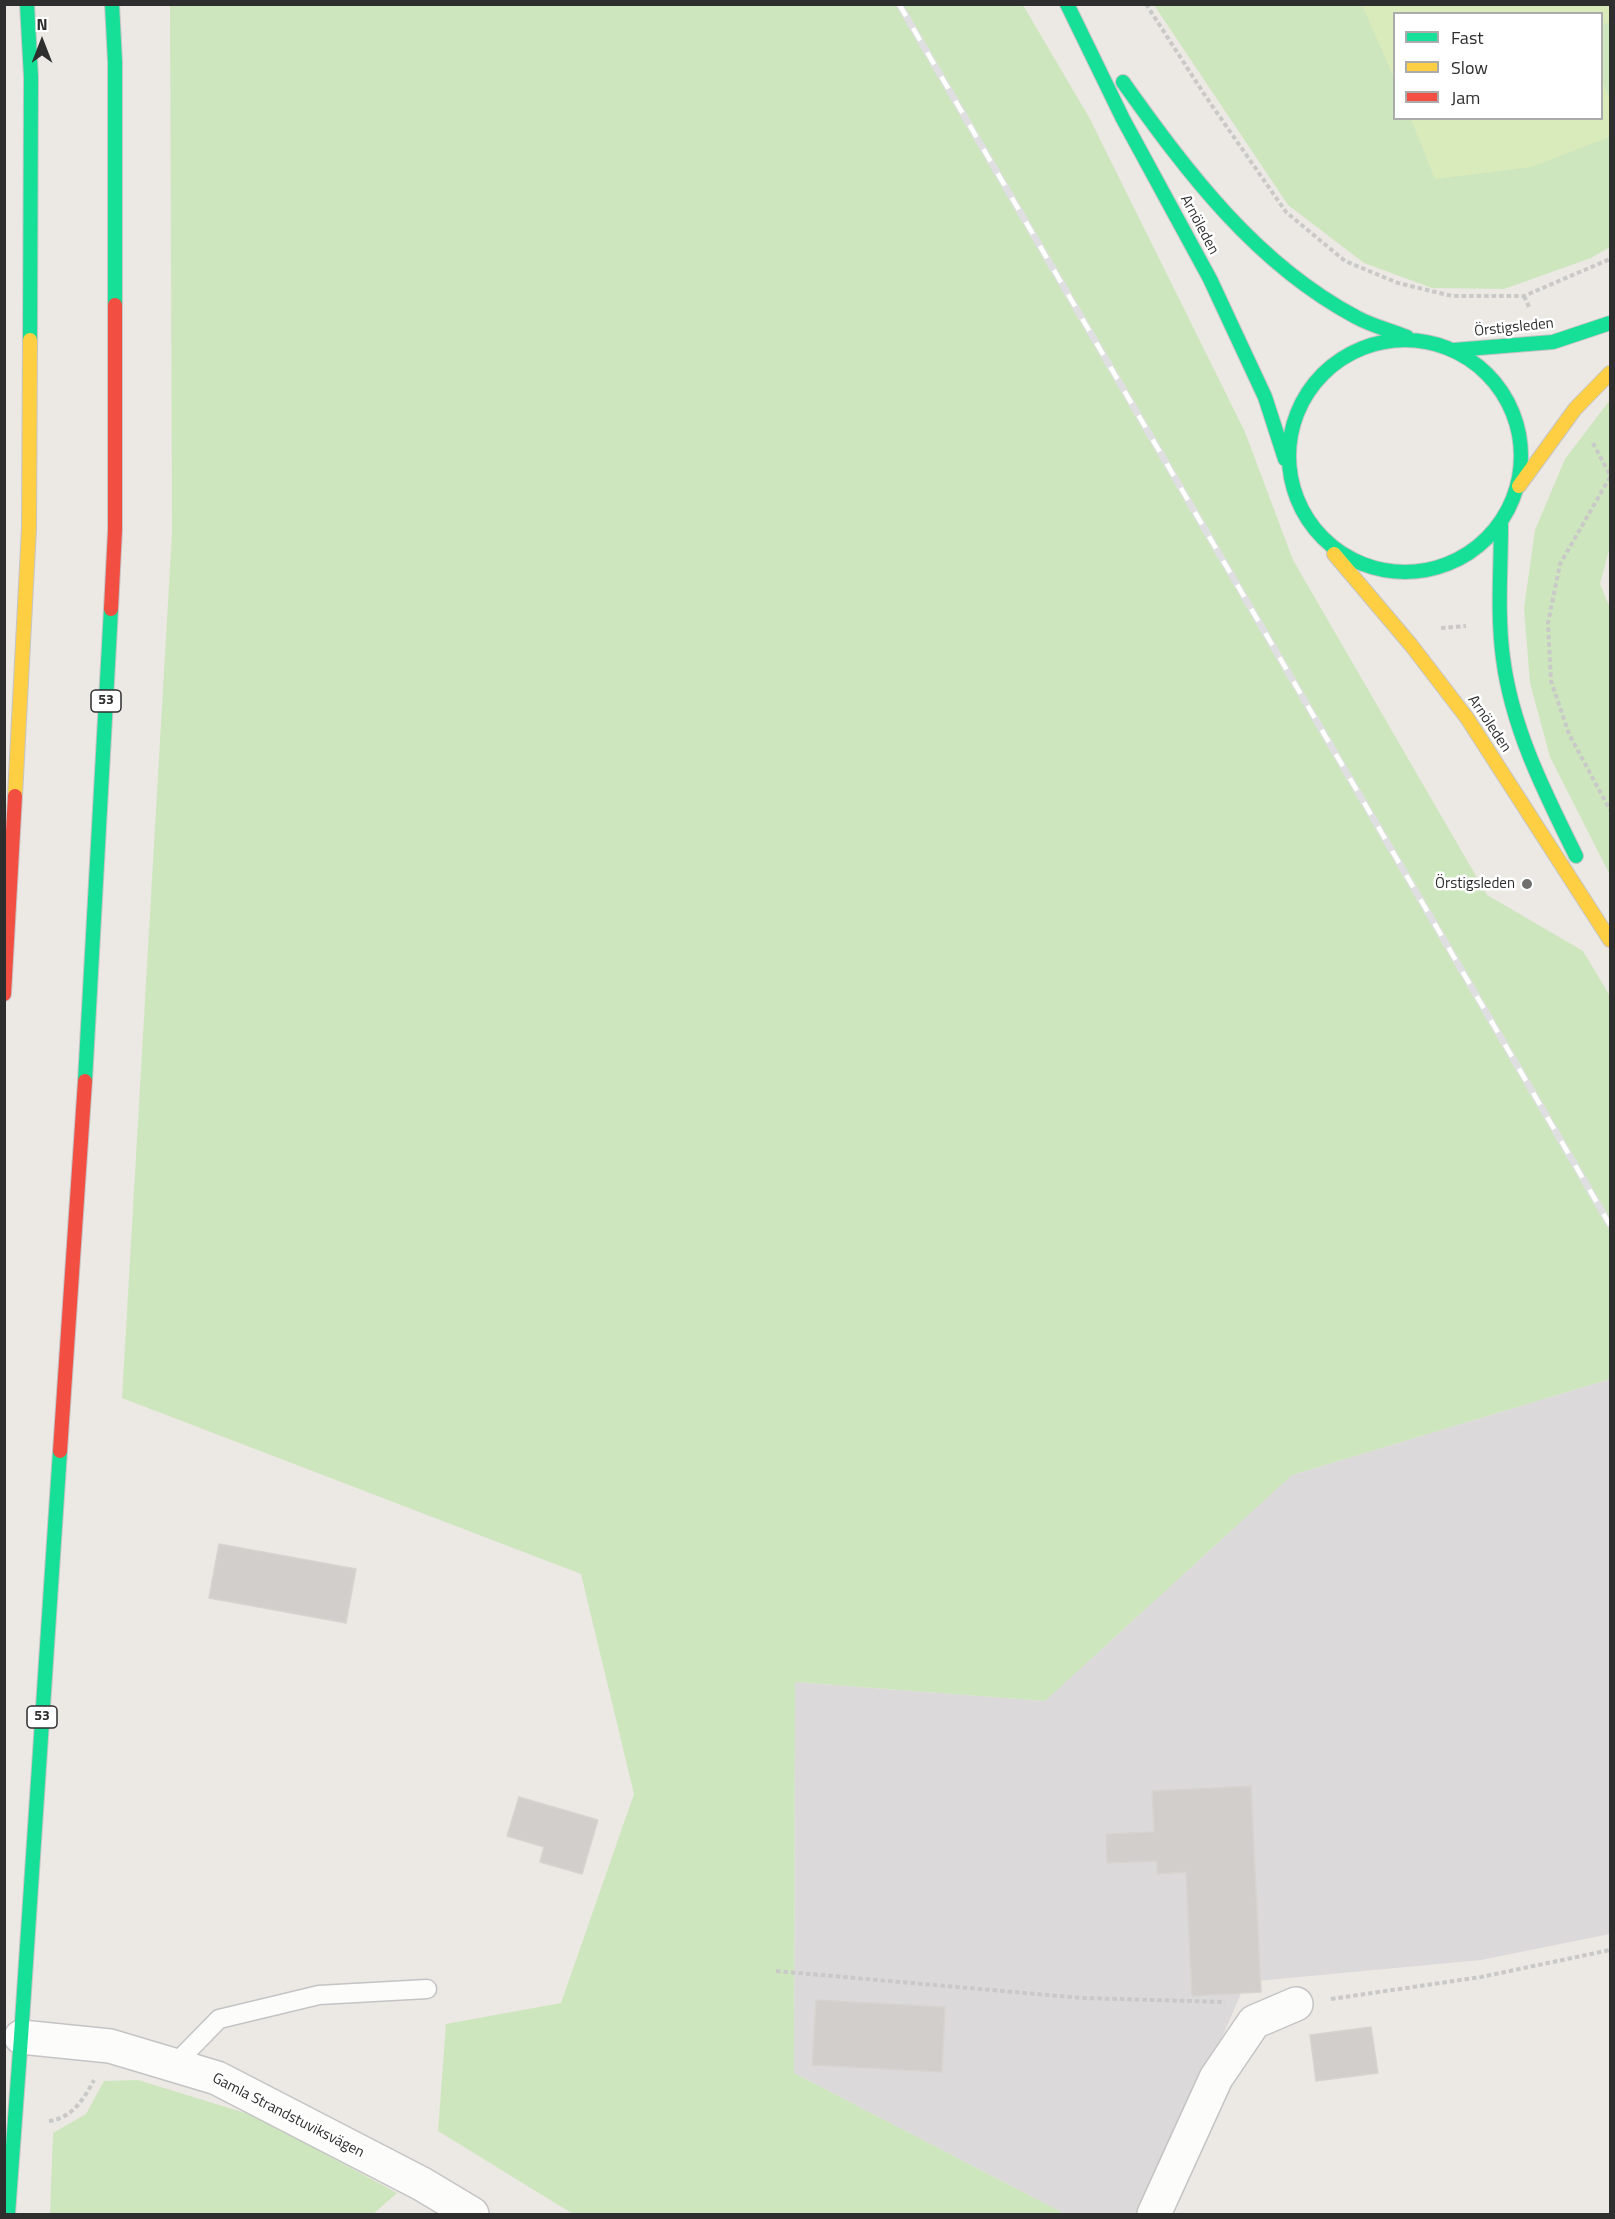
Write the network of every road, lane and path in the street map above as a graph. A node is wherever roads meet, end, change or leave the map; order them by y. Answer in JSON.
{"nodes":[{"id":1,"x":27,"y":4,"type":"edge"},
{"id":2,"x":112,"y":4,"type":"edge"},
{"id":3,"x":1068,"y":4,"type":"edge"},
{"id":4,"x":1146,"y":4,"type":"edge"},
{"id":5,"x":1611,"y":260,"type":"edge"},
{"id":6,"x":1611,"y":323,"type":"edge"},
{"id":7,"x":1414,"y":339,"type":"junction"},
{"id":8,"x":1454,"y":350,"type":"junction"},
{"id":9,"x":1611,"y":373,"type":"edge"},
{"id":10,"x":1288,"y":467,"type":"junction"},
{"id":11,"x":1611,"y":477,"type":"edge"},
{"id":12,"x":1518,"y":487,"type":"junction"},
{"id":13,"x":1501,"y":525,"type":"junction"},
{"id":14,"x":1322,"y":539,"type":"junction"},
{"id":15,"x":1611,"y":810,"type":"edge"},
{"id":16,"x":1611,"y":924,"type":"edge"},
{"id":17,"x":1611,"y":940,"type":"edge"},
{"id":18,"x":4,"y":994,"type":"edge"},
{"id":19,"x":1611,"y":1950,"type":"edge"},
{"id":20,"x":776,"y":1971,"type":"dead end"},
{"id":21,"x":427,"y":1989,"type":"dead end"},
{"id":22,"x":1237,"y":2002,"type":"dead end"},
{"id":23,"x":1296,"y":2004,"type":"joint"},
{"id":24,"x":13,"y":2037,"type":"edge"},
{"id":25,"x":110,"y":2046,"type":"junction"},
{"id":26,"x":174,"y":2065,"type":"junction"},
{"id":27,"x":15,"y":2120,"type":"junction"},
{"id":28,"x":9,"y":2214,"type":"edge"},
{"id":29,"x":472,"y":2214,"type":"edge"},
{"id":30,"x":1154,"y":2214,"type":"edge"}],
"edges":[{"from":1,"to":18,"type":"main road"},
{"from":2,"to":24,"type":"main road","number":"53"},
{"from":3,"to":7,"type":"main road","name":"Arnöleden"},
{"from":3,"to":10,"type":"main road","name":"Arnöleden"},
{"from":4,"to":5,"type":"path"},
{"from":6,"to":8,"type":"main road","name":"Örstigsleden"},
{"from":7,"to":8,"type":"main road","name":"Arnöleden"},
{"from":7,"to":10,"type":"main road"},
{"from":8,"to":12,"type":"main road"},
{"from":9,"to":12,"type":"main road"},
{"from":10,"to":14,"type":"main road","name":"Arnöleden"},
{"from":11,"to":15,"type":"path"},
{"from":12,"to":13,"type":"main road"},
{"from":13,"to":14,"type":"main road"},
{"from":13,"to":16,"type":"main road","name":"Arnöleden"},
{"from":14,"to":17,"type":"main road","name":"Arnöleden"},
{"from":19,"to":23,"type":"path"},
{"from":20,"to":22,"type":"path"},
{"from":21,"to":26,"type":"lane"},
{"from":23,"to":30,"type":"street"},
{"from":24,"to":25,"type":"street","name":"Gamla Strandstuviksvägen"},
{"from":24,"to":27,"type":"main road","number":"53"},
{"from":25,"to":26,"type":"street","name":"Gamla Strandstuviksvägen"},
{"from":25,"to":27,"type":"path"},
{"from":26,"to":29,"type":"street","name":"Gamla Strandstuviksvägen"},
{"from":27,"to":28,"type":"main road","number":"53"}]}
